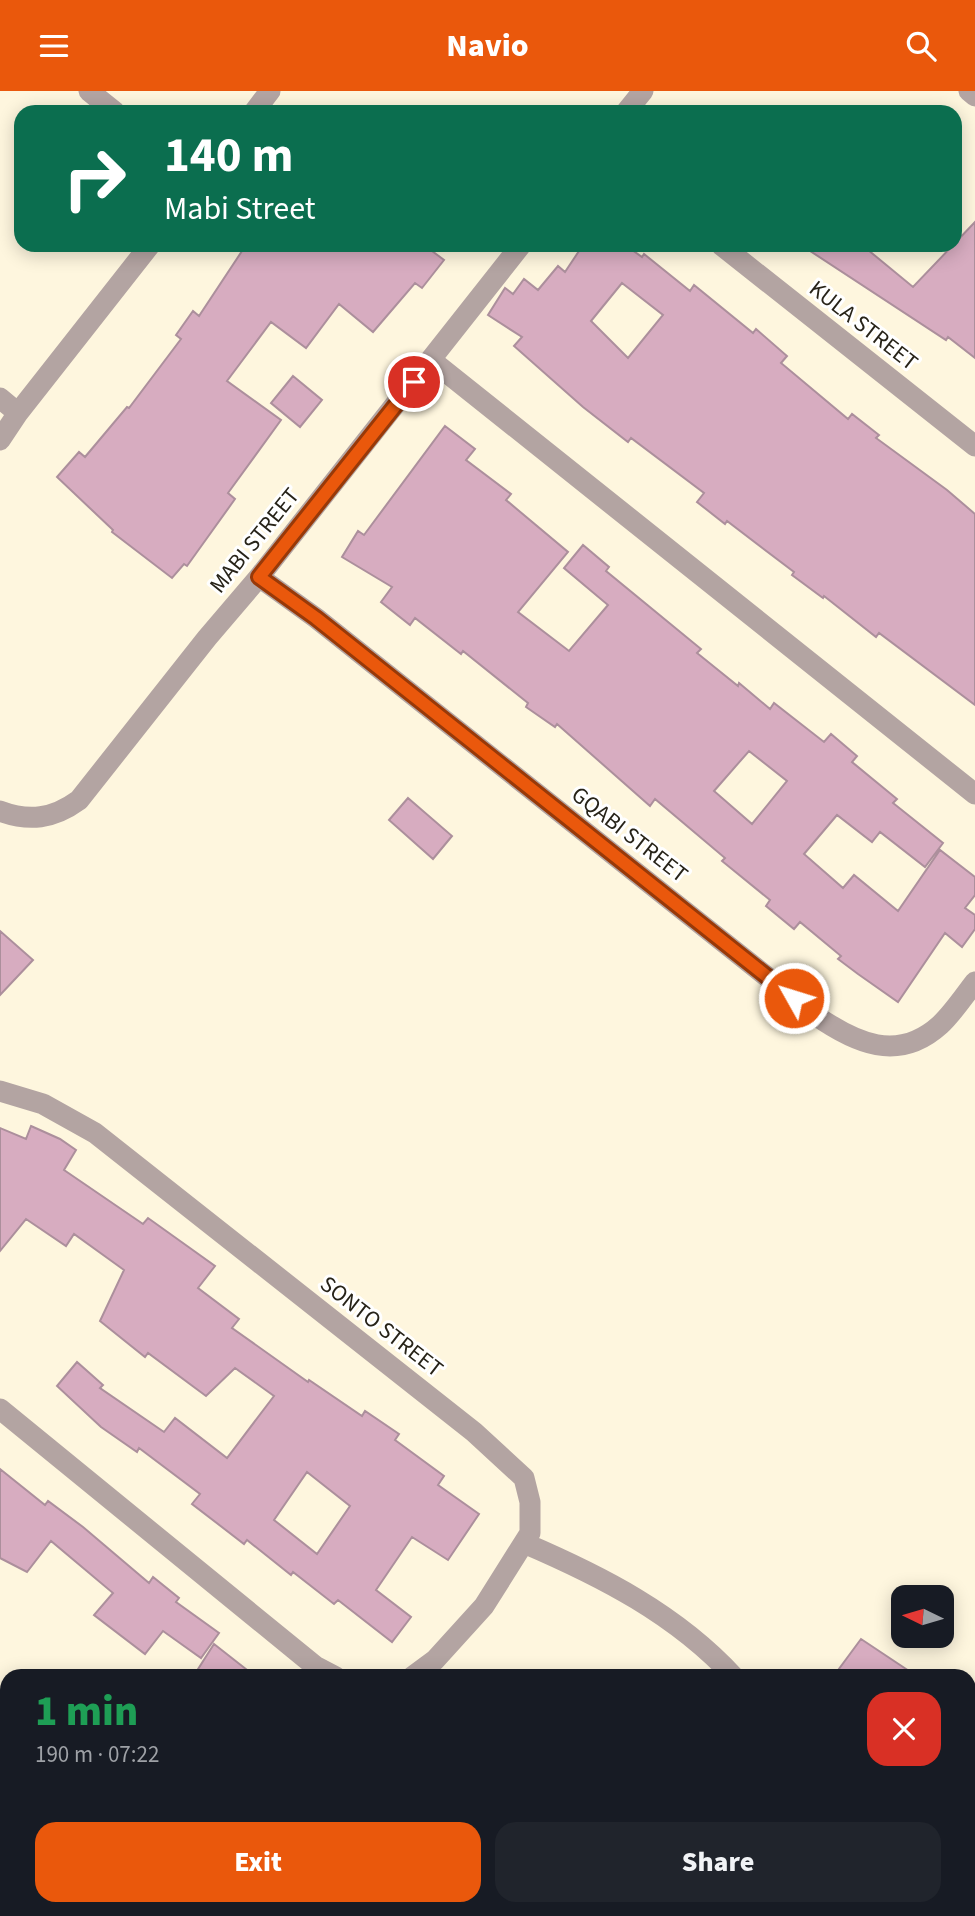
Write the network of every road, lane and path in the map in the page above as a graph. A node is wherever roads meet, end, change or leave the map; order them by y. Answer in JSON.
{"nodes":[{"id":1,"x":89,"y":91,"type":"edge"},
{"id":2,"x":270,"y":91,"type":"edge"},
{"id":3,"x":643,"y":91,"type":"edge"},
{"id":4,"x":969,"y":91,"type":"edge"},
{"id":5,"x":975,"y":96,"type":"edge"},
{"id":6,"x":106,"y":105,"type":"edge"},
{"id":7,"x":259,"y":105,"type":"edge"},
{"id":8,"x":632,"y":105,"type":"edge"},
{"id":9,"x":144,"y":252,"type":"edge"},
{"id":10,"x":516,"y":252,"type":"edge"},
{"id":11,"x":730,"y":252,"type":"edge"},
{"id":12,"x":431,"y":360,"type":"junction"},
{"id":13,"x":0,"y":398,"type":"edge"},
{"id":14,"x":18,"y":413,"type":"junction"},
{"id":15,"x":0,"y":440,"type":"edge"},
{"id":16,"x":975,"y":446,"type":"edge"},
{"id":17,"x":259,"y":577,"type":"junction"},
{"id":18,"x":975,"y":793,"type":"edge"},
{"id":19,"x":0,"y":811,"type":"edge"},
{"id":20,"x":975,"y":982,"type":"edge"},
{"id":21,"x":0,"y":1091,"type":"edge"},
{"id":22,"x":0,"y":1409,"type":"edge"},
{"id":23,"x":524,"y":1543,"type":"junction"},
{"id":24,"x":321,"y":1669,"type":"edge"},
{"id":25,"x":422,"y":1669,"type":"edge"},
{"id":26,"x":727,"y":1669,"type":"edge"}],
"edges":[{"from":1,"to":6,"type":"street"},
{"from":2,"to":7,"type":"street"},
{"from":3,"to":8,"type":"street"},
{"from":4,"to":5,"type":"street"},
{"from":9,"to":14,"type":"street"},
{"from":10,"to":12,"type":"street","name":"MABI STREET"},
{"from":11,"to":16,"type":"street","name":"KULA STREET"},
{"from":12,"to":17,"type":"street","name":"MABI STREET"},
{"from":12,"to":18,"type":"street"},
{"from":13,"to":14,"type":"street"},
{"from":14,"to":15,"type":"street"},
{"from":17,"to":19,"type":"street","name":"MABI STREET"},
{"from":17,"to":20,"type":"street","name":"GQABI STREET"},
{"from":21,"to":23,"type":"street","name":"SONTO STREET"},
{"from":22,"to":24,"type":"street"},
{"from":23,"to":25,"type":"street","name":"SONTO STREET"},
{"from":23,"to":26,"type":"street"}]}
